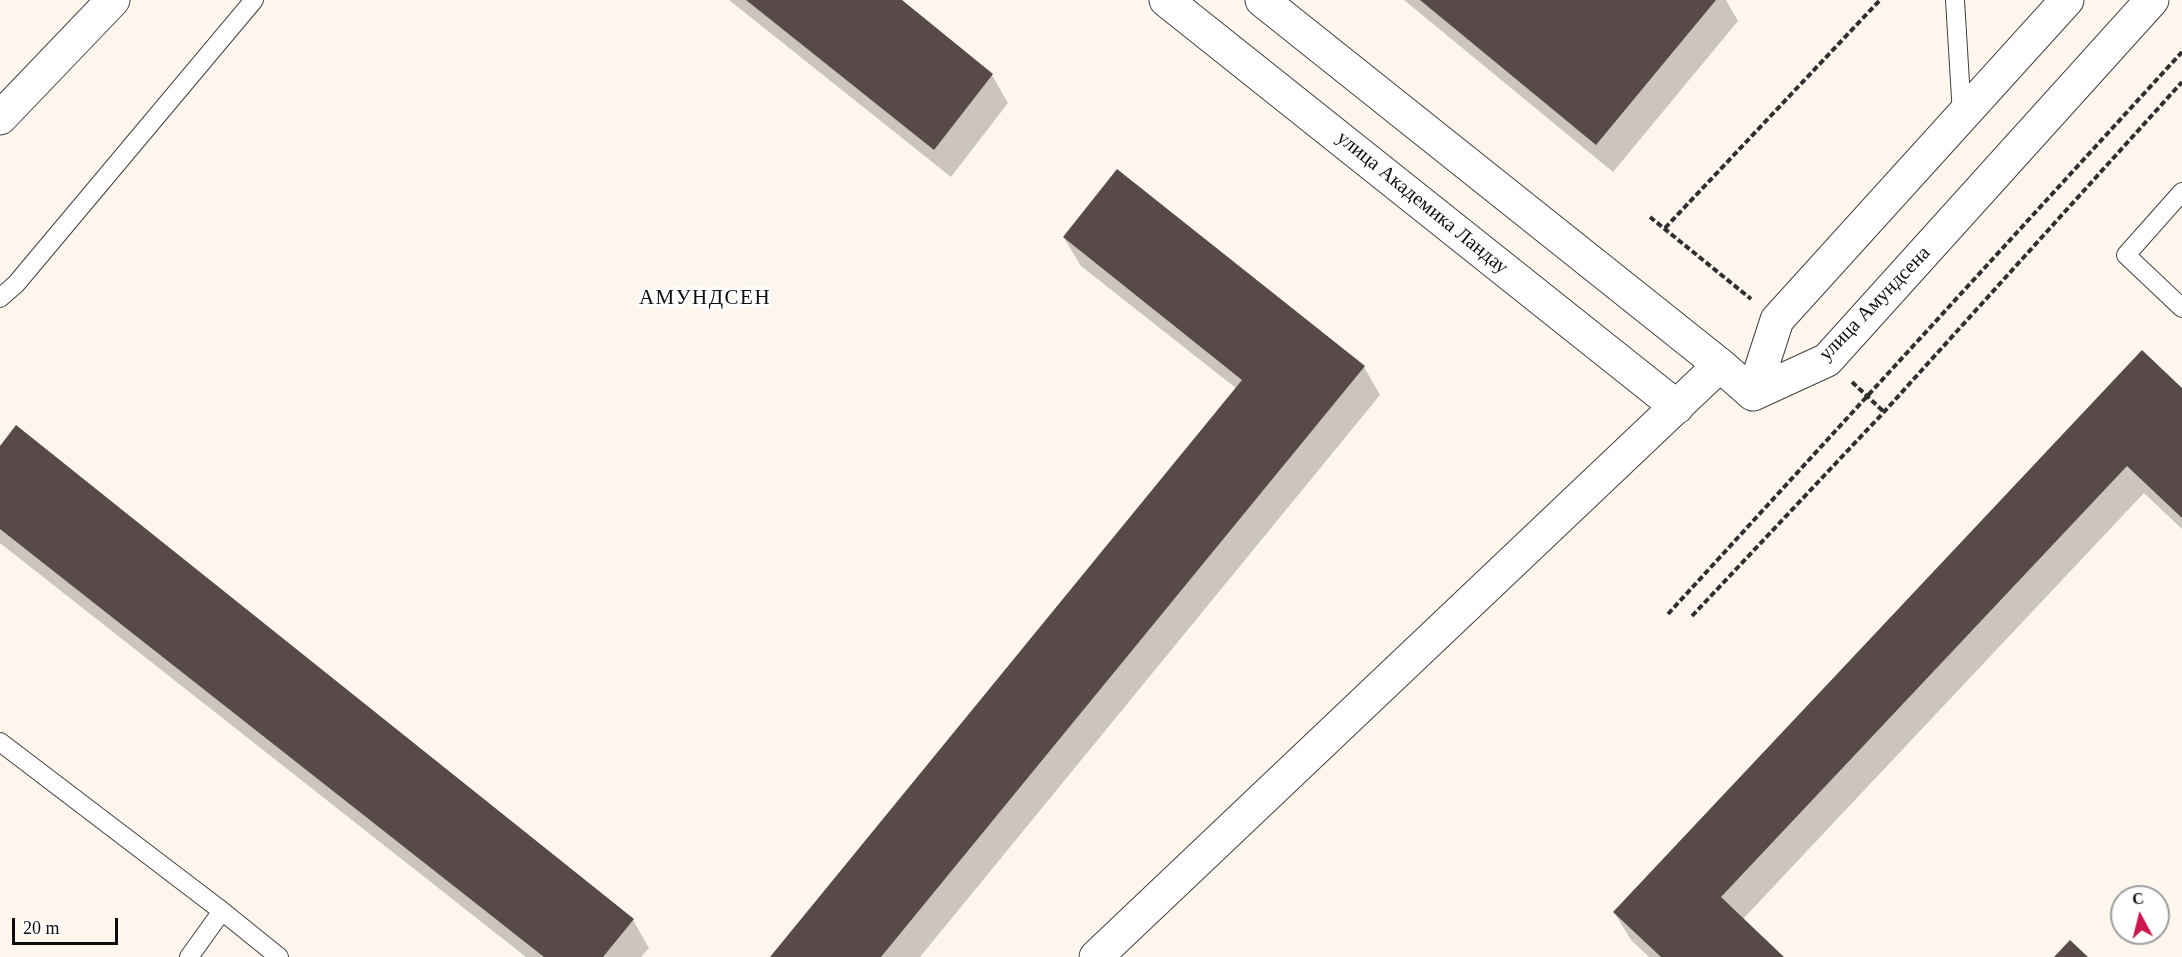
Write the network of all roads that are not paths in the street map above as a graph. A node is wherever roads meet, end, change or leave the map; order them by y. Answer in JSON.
{"nodes":[{"id":1,"x":113,"y":0,"type":"edge"},
{"id":2,"x":254,"y":0,"type":"edge"},
{"id":3,"x":1166,"y":0,"type":"edge"},
{"id":4,"x":1263,"y":0,"type":"edge"},
{"id":5,"x":1955,"y":0,"type":"edge"},
{"id":6,"x":2067,"y":0,"type":"edge"},
{"id":7,"x":2152,"y":0,"type":"edge"},
{"id":8,"x":1962,"y":116,"type":"junction"},
{"id":9,"x":0,"y":118,"type":"edge"},
{"id":10,"x":2182,"y":192,"type":"edge"},
{"id":11,"x":0,"y":297,"type":"edge"},
{"id":12,"x":2182,"y":308,"type":"edge"},
{"id":13,"x":1720,"y":365,"type":"junction"},
{"id":14,"x":1753,"y":394,"type":"junction"},
{"id":15,"x":1677,"y":406,"type":"junction"},
{"id":16,"x":0,"y":742,"type":"edge"},
{"id":17,"x":222,"y":911,"type":"junction"},
{"id":18,"x":189,"y":957,"type":"edge"},
{"id":19,"x":279,"y":957,"type":"edge"},
{"id":20,"x":1096,"y":957,"type":"edge"}],
"edges":[{"from":1,"to":9,"type":"street"},
{"from":2,"to":11,"type":"lane"},
{"from":3,"to":15,"type":"street","name":"улица Академика Ландау"},
{"from":4,"to":13,"type":"street"},
{"from":5,"to":8,"type":"lane"},
{"from":6,"to":8,"type":"street"},
{"from":7,"to":14,"type":"street","name":"улица Амундсена"},
{"from":8,"to":14,"type":"street"},
{"from":10,"to":12,"type":"lane"},
{"from":13,"to":14,"type":"street"},
{"from":13,"to":15,"type":"street"},
{"from":15,"to":20,"type":"street"},
{"from":16,"to":17,"type":"lane"},
{"from":17,"to":18,"type":"lane"},
{"from":17,"to":19,"type":"lane"}]}
